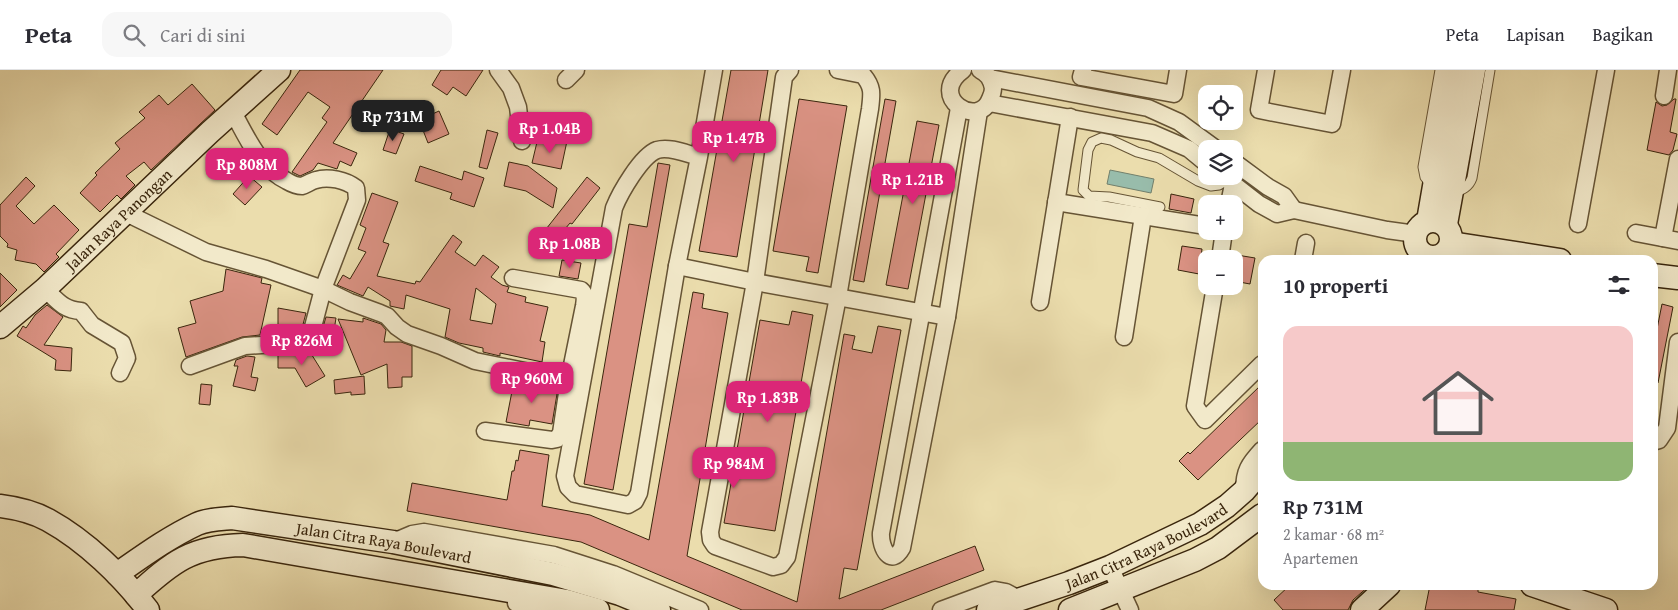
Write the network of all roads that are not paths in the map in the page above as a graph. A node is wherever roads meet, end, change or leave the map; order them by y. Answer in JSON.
{"nodes":[{"id":1,"x":279,"y":70,"type":"edge"},
{"id":2,"x":498,"y":70,"type":"edge"},
{"id":3,"x":714,"y":70,"type":"edge"},
{"id":4,"x":790,"y":70,"type":"edge"},
{"id":5,"x":838,"y":70,"type":"edge"},
{"id":6,"x":963,"y":70,"type":"edge"},
{"id":7,"x":1083,"y":70,"type":"edge"},
{"id":8,"x":1178,"y":70,"type":"edge"},
{"id":9,"x":1266,"y":70,"type":"edge"},
{"id":10,"x":1342,"y":70,"type":"edge"},
{"id":11,"x":1474,"y":70,"type":"edge"},
{"id":12,"x":1490,"y":70,"type":"edge"},
{"id":13,"x":1606,"y":70,"type":"edge"},
{"id":14,"x":1668,"y":70,"type":"edge"},
{"id":15,"x":985,"y":73,"type":"edge"},
{"id":16,"x":1446,"y":74,"type":"edge"},
{"id":17,"x":1664,"y":96,"type":"dead end"},
{"id":18,"x":1477,"y":97,"type":"junction"},
{"id":19,"x":984,"y":107,"type":"junction"},
{"id":20,"x":959,"y":108,"type":"junction"},
{"id":21,"x":233,"y":112,"type":"junction"},
{"id":22,"x":1070,"y":117,"type":"junction"},
{"id":23,"x":1204,"y":140,"type":"edge"},
{"id":24,"x":522,"y":141,"type":"dead end"},
{"id":25,"x":1198,"y":156,"type":"edge"},
{"id":26,"x":699,"y":157,"type":"junction"},
{"id":27,"x":1678,"y":159,"type":"edge"},
{"id":28,"x":1243,"y":168,"type":"edge"},
{"id":29,"x":1198,"y":181,"type":"edge"},
{"id":30,"x":1234,"y":185,"type":"edge"},
{"id":31,"x":1443,"y":192,"type":"junction"},
{"id":32,"x":1056,"y":202,"type":"junction"},
{"id":33,"x":1160,"y":207,"type":"dead end"},
{"id":34,"x":1294,"y":210,"type":"junction"},
{"id":35,"x":126,"y":212,"type":"junction"},
{"id":36,"x":1143,"y":216,"type":"junction"},
{"id":37,"x":1578,"y":224,"type":"dead end"},
{"id":38,"x":1198,"y":225,"type":"edge"},
{"id":39,"x":1636,"y":233,"type":"dead end"},
{"id":40,"x":1671,"y":240,"type":"edge"},
{"id":41,"x":1434,"y":243,"type":"edge"},
{"id":42,"x":1306,"y":244,"type":"dead end"},
{"id":43,"x":1304,"y":255,"type":"edge"},
{"id":44,"x":1523,"y":255,"type":"edge"},
{"id":45,"x":677,"y":266,"type":"junction"},
{"id":46,"x":1658,"y":275,"type":"edge"},
{"id":47,"x":513,"y":278,"type":"dead end"},
{"id":48,"x":1678,"y":278,"type":"edge"},
{"id":49,"x":755,"y":282,"type":"junction"},
{"id":50,"x":45,"y":289,"type":"junction"},
{"id":51,"x":323,"y":289,"type":"junction"},
{"id":52,"x":1214,"y":295,"type":"edge"},
{"id":53,"x":838,"y":296,"type":"junction"},
{"id":54,"x":1040,"y":302,"type":"dead end"},
{"id":55,"x":921,"y":312,"type":"junction"},
{"id":56,"x":947,"y":317,"type":"junction"},
{"id":57,"x":0,"y":327,"type":"edge"},
{"id":58,"x":1124,"y":337,"type":"dead end"},
{"id":59,"x":1678,"y":342,"type":"edge"},
{"id":60,"x":190,"y":366,"type":"dead end"},
{"id":61,"x":1258,"y":368,"type":"edge"},
{"id":62,"x":120,"y":373,"type":"dead end"},
{"id":63,"x":569,"y":380,"type":"junction"},
{"id":64,"x":485,"y":432,"type":"dead end"},
{"id":65,"x":1658,"y":440,"type":"edge"},
{"id":66,"x":1258,"y":454,"type":"edge"},
{"id":67,"x":1258,"y":475,"type":"edge"},
{"id":68,"x":1244,"y":491,"type":"junction"},
{"id":69,"x":0,"y":506,"type":"edge"},
{"id":70,"x":1258,"y":518,"type":"edge"},
{"id":71,"x":1110,"y":567,"type":"junction"},
{"id":72,"x":117,"y":574,"type":"junction"},
{"id":73,"x":1086,"y":576,"type":"junction"},
{"id":74,"x":1384,"y":590,"type":"edge"},
{"id":75,"x":1547,"y":590,"type":"edge"},
{"id":76,"x":633,"y":591,"type":"junction"},
{"id":77,"x":1019,"y":599,"type":"junction"},
{"id":78,"x":1126,"y":600,"type":"edge"},
{"id":79,"x":142,"y":602,"type":"edge"},
{"id":80,"x":1097,"y":605,"type":"edge"},
{"id":81,"x":561,"y":607,"type":"edge"},
{"id":82,"x":598,"y":610,"type":"edge"},
{"id":83,"x":659,"y":610,"type":"edge"},
{"id":84,"x":700,"y":610,"type":"edge"},
{"id":85,"x":941,"y":610,"type":"edge"},
{"id":86,"x":988,"y":610,"type":"edge"},
{"id":87,"x":1070,"y":610,"type":"edge"},
{"id":88,"x":1362,"y":610,"type":"edge"},
{"id":89,"x":1606,"y":610,"type":"edge"}],
"edges":[{"from":1,"to":21,"type":"main road","name":"Jalan Raya Panongan"},
{"from":2,"to":24,"type":"street"},
{"from":3,"to":26,"type":"street"},
{"from":4,"to":49,"type":"street"},
{"from":5,"to":53,"type":"street"},
{"from":6,"to":20,"type":"street"},
{"from":7,"to":8,"type":"street"},
{"from":9,"to":10,"type":"street"},
{"from":11,"to":18,"type":"main road"},
{"from":12,"to":18,"type":"lane"},
{"from":13,"to":37,"type":"street"},
{"from":14,"to":17,"type":"street"},
{"from":15,"to":19,"type":"street"},
{"from":15,"to":23,"type":"street"},
{"from":16,"to":31,"type":"main road"},
{"from":18,"to":31,"type":"main road"},
{"from":19,"to":20,"type":"street"},
{"from":19,"to":22,"type":"street"},
{"from":19,"to":56,"type":"street"},
{"from":20,"to":55,"type":"street"},
{"from":21,"to":35,"type":"main road","name":"Jalan Raya Panongan"},
{"from":21,"to":51,"type":"street"},
{"from":22,"to":25,"type":"street"},
{"from":22,"to":32,"type":"street"},
{"from":26,"to":45,"type":"street"},
{"from":26,"to":45,"type":"street"},
{"from":27,"to":40,"type":"street"},
{"from":28,"to":34,"type":"street"},
{"from":29,"to":33,"type":"lane"},
{"from":30,"to":34,"type":"street"},
{"from":31,"to":41,"type":"main road"},
{"from":32,"to":36,"type":"street"},
{"from":32,"to":54,"type":"street"},
{"from":34,"to":41,"type":"street"},
{"from":35,"to":50,"type":"main road","name":"Jalan Raya Panongan"},
{"from":35,"to":51,"type":"street"},
{"from":36,"to":38,"type":"street"},
{"from":36,"to":58,"type":"street"},
{"from":39,"to":40,"type":"street"},
{"from":41,"to":44,"type":"main road"},
{"from":42,"to":43,"type":"street"},
{"from":45,"to":49,"type":"street"},
{"from":46,"to":48,"type":"main road"},
{"from":47,"to":63,"type":"street"},
{"from":49,"to":53,"type":"street"},
{"from":49,"to":53,"type":"street"},
{"from":50,"to":57,"type":"main road","name":"Jalan Raya Panongan"},
{"from":50,"to":62,"type":"street"},
{"from":51,"to":60,"type":"street"},
{"from":51,"to":63,"type":"street"},
{"from":52,"to":61,"type":"street"},
{"from":53,"to":55,"type":"street"},
{"from":55,"to":56,"type":"street"},
{"from":55,"to":56,"type":"street"},
{"from":59,"to":65,"type":"street"},
{"from":63,"to":64,"type":"street"},
{"from":66,"to":68,"type":"street"},
{"from":67,"to":68,"type":"main road","name":"Jalan Citra Raya Boulevard"},
{"from":68,"to":71,"type":"main road","name":"Jalan Citra Raya Boulevard"},
{"from":69,"to":72,"type":"main road"},
{"from":70,"to":78,"type":"main road","name":"Jalan Citra Raya Boulevard"},
{"from":71,"to":73,"type":"main road","name":"Jalan Citra Raya Boulevard"},
{"from":71,"to":78,"type":"street"},
{"from":72,"to":76,"type":"main road","name":"Jalan Citra Raya Boulevard"},
{"from":72,"to":79,"type":"main road"},
{"from":73,"to":77,"type":"main road","name":"Jalan Citra Raya Boulevard"},
{"from":73,"to":80,"type":"street"},
{"from":74,"to":88,"type":"main road"},
{"from":75,"to":89,"type":"main road"},
{"from":76,"to":83,"type":"main road","name":"Jalan Citra Raya Boulevard"},
{"from":76,"to":84,"type":"street"},
{"from":77,"to":85,"type":"street"},
{"from":77,"to":86,"type":"main road","name":"Jalan Citra Raya Boulevard"},
{"from":78,"to":80,"type":"main road","name":"Jalan Citra Raya Boulevard"},
{"from":79,"to":81,"type":"main road","name":"Jalan Citra Raya Boulevard"},
{"from":80,"to":87,"type":"main road","name":"Jalan Citra Raya Boulevard"},
{"from":81,"to":82,"type":"main road","name":"Jalan Citra Raya Boulevard"}]}
